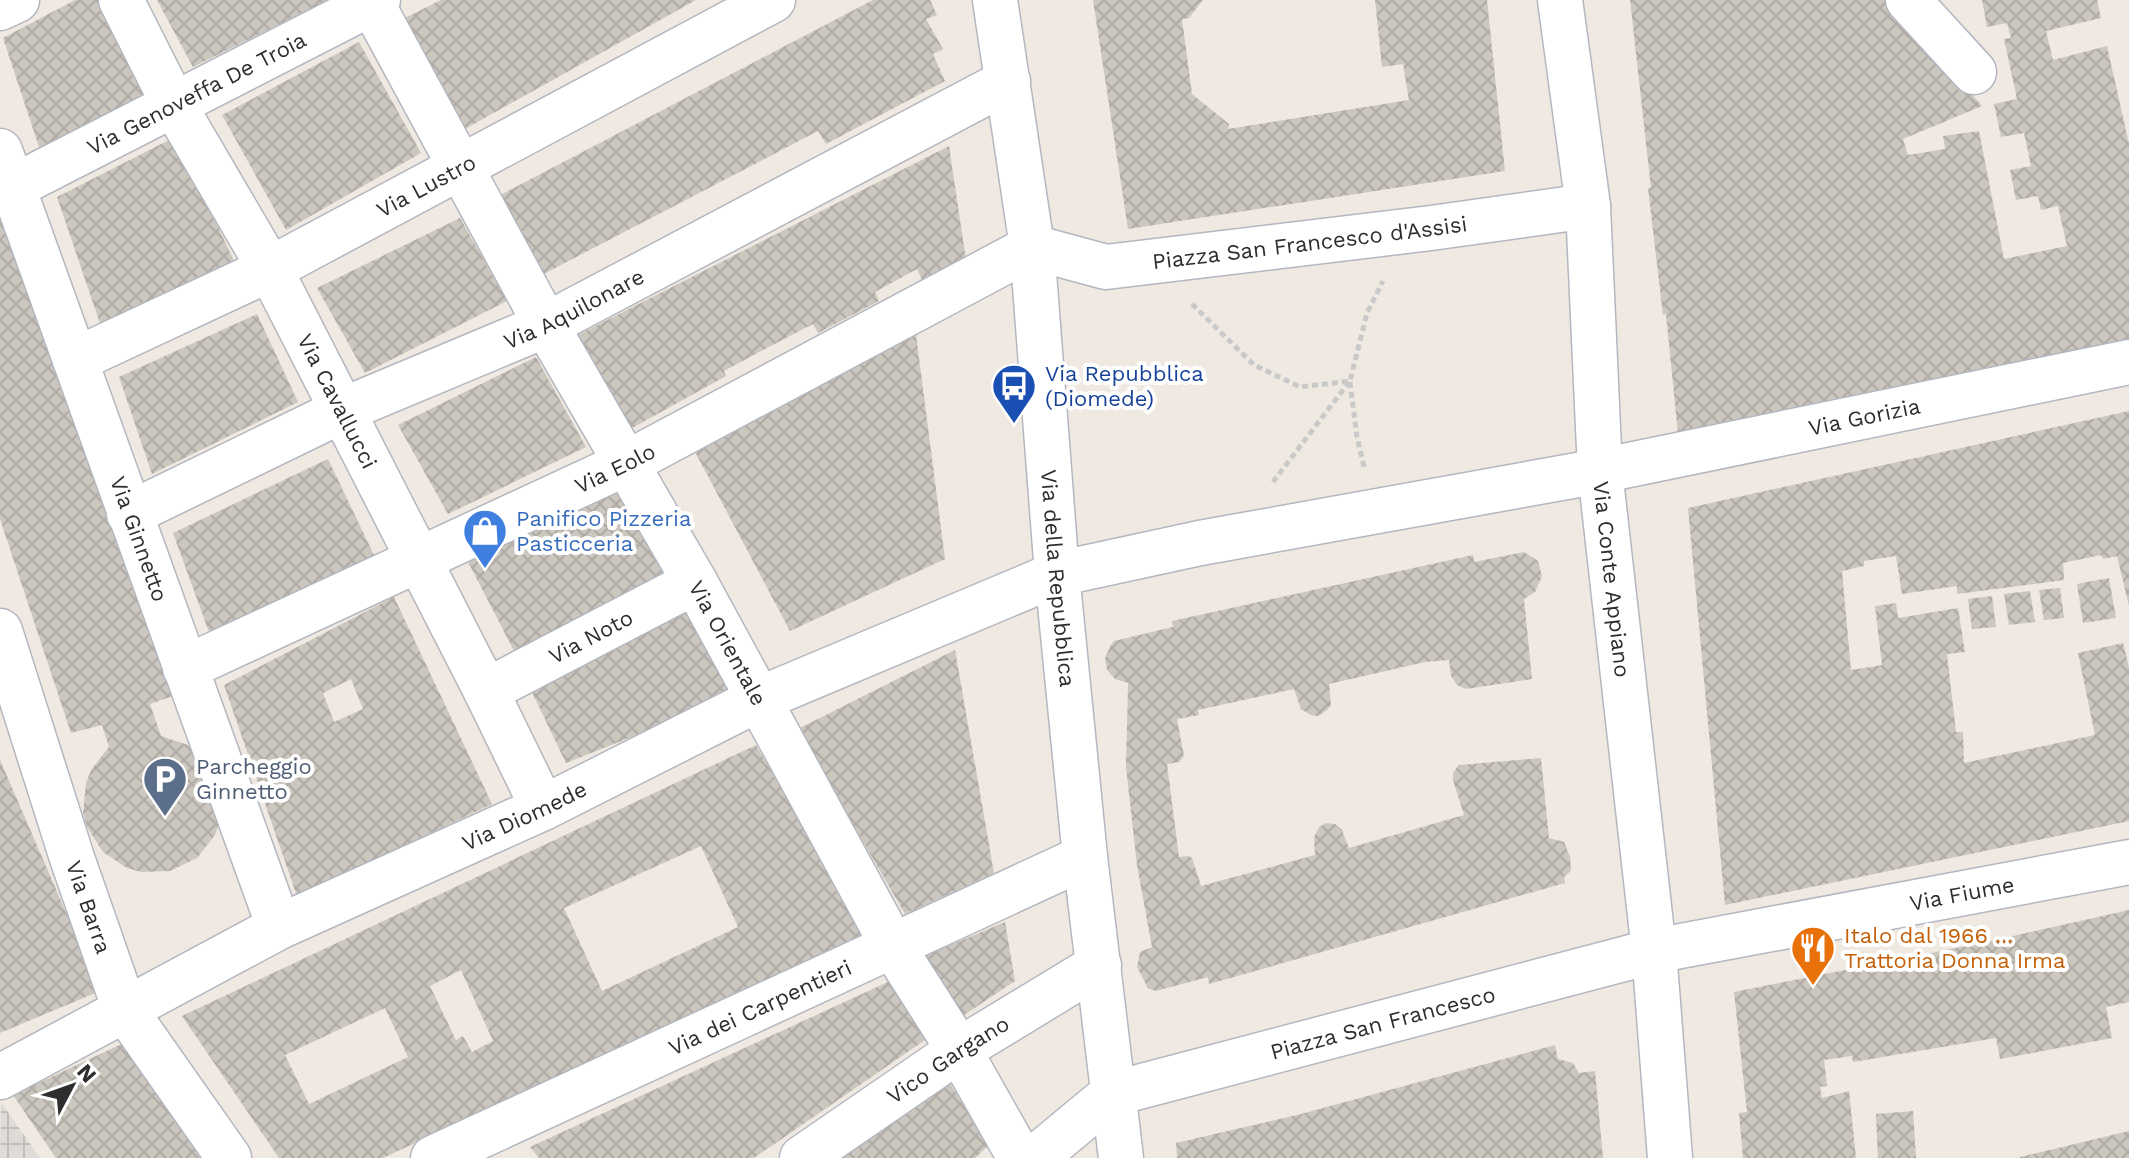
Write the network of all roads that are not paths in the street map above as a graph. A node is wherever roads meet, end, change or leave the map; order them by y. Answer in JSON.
{"nodes":[{"id":1,"x":17,"y":0,"type":"edge"},
{"id":2,"x":121,"y":0,"type":"edge"},
{"id":3,"x":773,"y":0,"type":"edge"},
{"id":4,"x":995,"y":0,"type":"edge"},
{"id":5,"x":1560,"y":0,"type":"edge"},
{"id":6,"x":1908,"y":0,"type":"edge"},
{"id":7,"x":373,"y":1,"type":"edge"},
{"id":8,"x":0,"y":8,"type":"edge"},
{"id":9,"x":1974,"y":72,"type":"dead end"},
{"id":10,"x":1008,"y":81,"type":"junction"},
{"id":11,"x":174,"y":105,"type":"junction"},
{"id":12,"x":459,"y":167,"type":"junction"},
{"id":13,"x":7,"y":169,"type":"edge"},
{"id":14,"x":1588,"y":206,"type":"junction"},
{"id":15,"x":1032,"y":247,"type":"junction"},
{"id":16,"x":270,"y":269,"type":"junction"},
{"id":17,"x":546,"y":325,"type":"junction"},
{"id":18,"x":75,"y":360,"type":"junction"},
{"id":19,"x":2129,"y":362,"type":"edge"},
{"id":20,"x":343,"y":410,"type":"junction"},
{"id":21,"x":627,"y":463,"type":"junction"},
{"id":22,"x":1600,"y":471,"type":"junction"},
{"id":23,"x":129,"y":514,"type":"junction"},
{"id":24,"x":417,"y":558,"type":"junction"},
{"id":25,"x":1057,"y":574,"type":"junction"},
{"id":26,"x":695,"y":582,"type":"junction"},
{"id":27,"x":0,"y":631,"type":"edge"},
{"id":28,"x":185,"y":668,"type":"junction"},
{"id":29,"x":486,"y":691,"type":"junction"},
{"id":30,"x":757,"y":700,"type":"junction"},
{"id":31,"x":543,"y":808,"type":"junction"},
{"id":32,"x":1085,"y":857,"type":"junction"},
{"id":33,"x":2129,"y":862,"type":"edge"},
{"id":34,"x":279,"y":927,"type":"junction"},
{"id":35,"x":894,"y":948,"type":"junction"},
{"id":36,"x":1654,"y":951,"type":"junction"},
{"id":37,"x":1099,"y":965,"type":"junction"},
{"id":38,"x":125,"y":1010,"type":"junction"},
{"id":39,"x":959,"y":1050,"type":"junction"},
{"id":40,"x":0,"y":1077,"type":"edge"},
{"id":41,"x":1112,"y":1094,"type":"junction"},
{"id":42,"x":510,"y":1142,"type":"edge"},
{"id":43,"x":229,"y":1158,"type":"edge"},
{"id":44,"x":433,"y":1158,"type":"edge"},
{"id":45,"x":802,"y":1158,"type":"edge"},
{"id":46,"x":1020,"y":1158,"type":"edge"},
{"id":47,"x":1035,"y":1158,"type":"edge"},
{"id":48,"x":1121,"y":1158,"type":"edge"},
{"id":49,"x":1670,"y":1158,"type":"edge"}],
"edges":[{"from":1,"to":8,"type":"street"},
{"from":2,"to":11,"type":"street","name":"Via Cavallucci"},
{"from":3,"to":12,"type":"street","name":"Via Lustro"},
{"from":4,"to":10,"type":"street","name":"Via della Repubblica"},
{"from":5,"to":14,"type":"street","name":"Via Conte Appiano"},
{"from":6,"to":9,"type":"street"},
{"from":7,"to":11,"type":"street","name":"Via Genoveffa De Troia"},
{"from":7,"to":12,"type":"street","name":"Via Orientale"},
{"from":10,"to":15,"type":"street","name":"Via della Repubblica"},
{"from":10,"to":17,"type":"street","name":"Via Aquilonare"},
{"from":11,"to":13,"type":"street","name":"Via Genoveffa De Troia"},
{"from":11,"to":16,"type":"street","name":"Via Cavallucci"},
{"from":12,"to":16,"type":"street","name":"Via Lustro"},
{"from":12,"to":17,"type":"street","name":"Via Orientale"},
{"from":13,"to":18,"type":"street","name":"Via Ginnetto"},
{"from":14,"to":15,"type":"street","name":"Piazza San Francesco d'Assisi"},
{"from":14,"to":22,"type":"street","name":"Via Conte Appiano"},
{"from":15,"to":21,"type":"street","name":"Via Eolo"},
{"from":15,"to":25,"type":"street","name":"Via della Repubblica"},
{"from":16,"to":18,"type":"street","name":"Via Lustro"},
{"from":16,"to":20,"type":"street","name":"Via Cavallucci"},
{"from":17,"to":20,"type":"street","name":"Via Aquilonare"},
{"from":17,"to":21,"type":"street","name":"Via Orientale"},
{"from":18,"to":23,"type":"street","name":"Via Ginnetto"},
{"from":19,"to":22,"type":"street","name":"Via Gorizia"},
{"from":20,"to":23,"type":"street","name":"Via Aquilonare"},
{"from":20,"to":24,"type":"street","name":"Via Cavallucci"},
{"from":21,"to":24,"type":"street","name":"Via Eolo"},
{"from":21,"to":26,"type":"street","name":"Via Orientale"},
{"from":22,"to":25,"type":"street"},
{"from":22,"to":36,"type":"street","name":"Via Conte Appiano"},
{"from":23,"to":28,"type":"street","name":"Via Ginnetto"},
{"from":24,"to":28,"type":"street","name":"Via Eolo"},
{"from":24,"to":29,"type":"street","name":"Via Cavallucci"},
{"from":25,"to":30,"type":"street","name":"Via Diomede"},
{"from":25,"to":32,"type":"street","name":"Via della Repubblica"},
{"from":26,"to":29,"type":"street","name":"Via Noto"},
{"from":26,"to":30,"type":"street","name":"Via Orientale"},
{"from":27,"to":38,"type":"street","name":"Via Barra"},
{"from":28,"to":34,"type":"street","name":"Via Ginnetto"},
{"from":29,"to":31,"type":"street","name":"Via Cavallucci"},
{"from":30,"to":31,"type":"street","name":"Via Diomede"},
{"from":30,"to":35,"type":"street","name":"Via Orientale"},
{"from":31,"to":34,"type":"street","name":"Via Diomede"},
{"from":32,"to":35,"type":"street","name":"Via dei Carpentieri"},
{"from":32,"to":37,"type":"street","name":"Via della Repubblica"},
{"from":33,"to":36,"type":"street","name":"Via Fiume"},
{"from":34,"to":38,"type":"street","name":"Via Diomede"},
{"from":35,"to":39,"type":"street","name":"Via Orientale"},
{"from":35,"to":42,"type":"street","name":"Via dei Carpentieri"},
{"from":36,"to":41,"type":"street","name":"Piazza San Francesco"},
{"from":36,"to":49,"type":"street","name":"Via Conte Appiano"},
{"from":37,"to":39,"type":"street","name":"Vico Gargano"},
{"from":37,"to":41,"type":"street","name":"Via della Repubblica"},
{"from":38,"to":40,"type":"street","name":"Via Diomede"},
{"from":38,"to":43,"type":"street","name":"Via Barra"},
{"from":39,"to":45,"type":"street","name":"Vico Gargano"},
{"from":39,"to":46,"type":"street","name":"Via Orientale"},
{"from":41,"to":47,"type":"street"},
{"from":41,"to":48,"type":"street","name":"Via della Repubblica"},
{"from":42,"to":44,"type":"street","name":"Via dei Carpentieri"}]}
